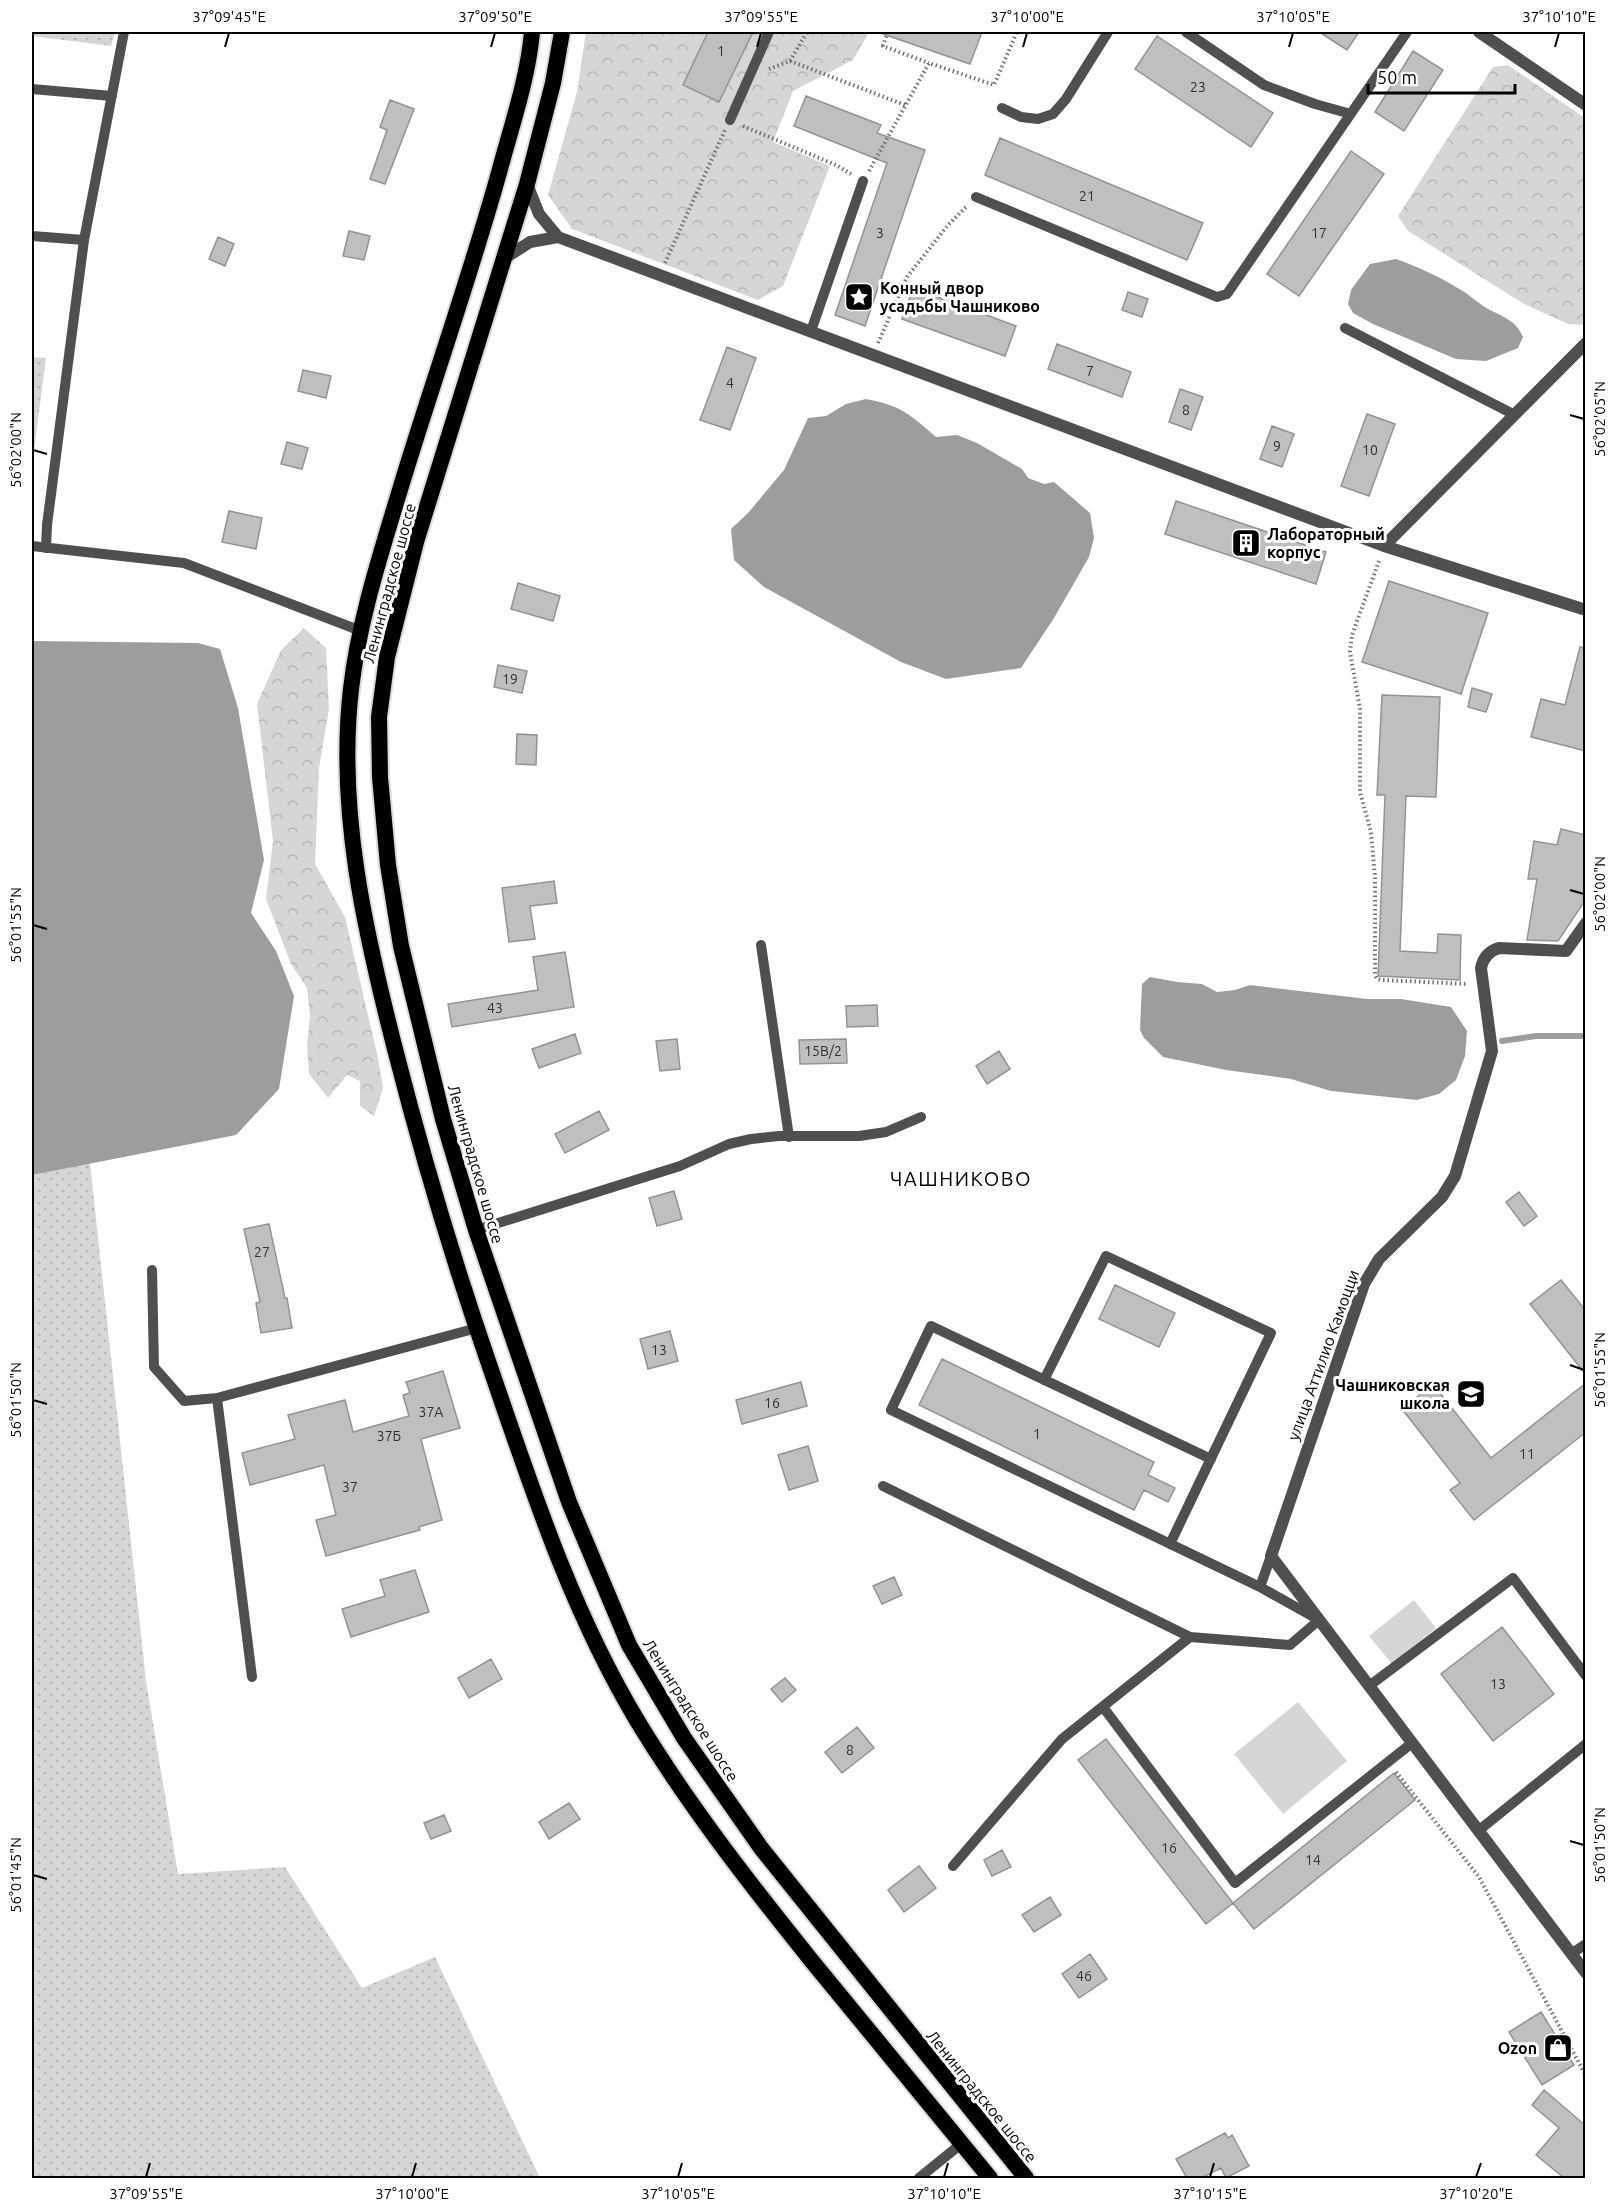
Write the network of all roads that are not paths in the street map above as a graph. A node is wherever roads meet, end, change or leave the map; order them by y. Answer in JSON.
{"nodes":[{"id":1,"x":124,"y":32,"type":"edge"},
{"id":2,"x":532,"y":32,"type":"edge"},
{"id":3,"x":562,"y":32,"type":"edge"},
{"id":4,"x":769,"y":32,"type":"edge"},
{"id":5,"x":1108,"y":32,"type":"edge"},
{"id":6,"x":1186,"y":32,"type":"edge"},
{"id":7,"x":1407,"y":32,"type":"edge"},
{"id":8,"x":1479,"y":32,"type":"edge"},
{"id":9,"x":32,"y":89,"type":"edge"},
{"id":10,"x":112,"y":96,"type":"junction"},
{"id":11,"x":1586,"y":105,"type":"edge"},
{"id":12,"x":1002,"y":108,"type":"dead end"},
{"id":13,"x":1351,"y":114,"type":"junction"},
{"id":14,"x":730,"y":120,"type":"road end"},
{"id":15,"x":863,"y":181,"type":"road end"},
{"id":16,"x":527,"y":184,"type":"junction"},
{"id":17,"x":976,"y":196,"type":"road end"},
{"id":18,"x":32,"y":236,"type":"edge"},
{"id":19,"x":558,"y":237,"type":"junction"},
{"id":20,"x":84,"y":240,"type":"junction"},
{"id":21,"x":505,"y":258,"type":"junction"},
{"id":22,"x":1345,"y":327,"type":"dead end"},
{"id":23,"x":811,"y":331,"type":"junction"},
{"id":24,"x":1586,"y":343,"type":"edge"},
{"id":25,"x":1515,"y":415,"type":"junction"},
{"id":26,"x":32,"y":546,"type":"edge"},
{"id":27,"x":1384,"y":546,"type":"junction"},
{"id":28,"x":46,"y":548,"type":"junction"},
{"id":29,"x":1586,"y":610,"type":"edge"},
{"id":30,"x":361,"y":631,"type":"junction"},
{"id":31,"x":1586,"y":923,"type":"edge"},
{"id":32,"x":761,"y":945,"type":"dead end"},
{"id":33,"x":921,"y":1117,"type":"dead end"},
{"id":34,"x":789,"y":1137,"type":"junction"},
{"id":35,"x":476,"y":1230,"type":"junction"},
{"id":36,"x":152,"y":1270,"type":"dead end"},
{"id":37,"x":477,"y":1328,"type":"junction"},
{"id":38,"x":1044,"y":1380,"type":"junction"},
{"id":39,"x":217,"y":1398,"type":"junction"},
{"id":40,"x":1210,"y":1459,"type":"junction"},
{"id":41,"x":883,"y":1486,"type":"dead end"},
{"id":42,"x":1170,"y":1544,"type":"junction"},
{"id":43,"x":1271,"y":1556,"type":"junction"},
{"id":44,"x":1260,"y":1587,"type":"junction"},
{"id":45,"x":1319,"y":1620,"type":"junction"},
{"id":46,"x":1190,"y":1637,"type":"junction"},
{"id":47,"x":1586,"y":1676,"type":"edge"},
{"id":48,"x":252,"y":1677,"type":"dead end"},
{"id":49,"x":1369,"y":1686,"type":"junction"},
{"id":50,"x":1103,"y":1707,"type":"junction"},
{"id":51,"x":1412,"y":1743,"type":"junction"},
{"id":52,"x":1586,"y":1744,"type":"edge"},
{"id":53,"x":1478,"y":1831,"type":"junction"},
{"id":54,"x":953,"y":1866,"type":"dead end"},
{"id":55,"x":1586,"y":1944,"type":"edge"},
{"id":56,"x":1571,"y":1954,"type":"junction"},
{"id":57,"x":1586,"y":1973,"type":"edge"},
{"id":58,"x":961,"y":2144,"type":"junction"},
{"id":59,"x":919,"y":2178,"type":"edge"},
{"id":60,"x":990,"y":2178,"type":"edge"},
{"id":61,"x":1026,"y":2178,"type":"edge"}],
"edges":[{"from":1,"to":10,"type":"lane"},
{"from":2,"to":30,"type":"highway","name":"Ленинградское шоссе"},
{"from":3,"to":16,"type":"highway","name":"Ленинградское шоссе"},
{"from":4,"to":14,"type":"lane"},
{"from":5,"to":12,"type":"lane"},
{"from":6,"to":13,"type":"lane"},
{"from":7,"to":13,"type":"lane"},
{"from":8,"to":11,"type":"street"},
{"from":9,"to":10,"type":"lane"},
{"from":10,"to":20,"type":"lane"},
{"from":13,"to":17,"type":"lane"},
{"from":15,"to":23,"type":"lane"},
{"from":16,"to":19,"type":"street"},
{"from":16,"to":21,"type":"highway","name":"Ленинградское шоссе"},
{"from":18,"to":20,"type":"lane"},
{"from":19,"to":21,"type":"street"},
{"from":19,"to":23,"type":"street"},
{"from":20,"to":28,"type":"lane"},
{"from":21,"to":35,"type":"highway","name":"Ленинградское шоссе"},
{"from":22,"to":25,"type":"lane"},
{"from":23,"to":27,"type":"street"},
{"from":24,"to":25,"type":"street"},
{"from":25,"to":27,"type":"street"},
{"from":26,"to":28,"type":"lane"},
{"from":27,"to":29,"type":"street"},
{"from":28,"to":30,"type":"lane"},
{"from":30,"to":37,"type":"highway","name":"Ленинградское шоссе"},
{"from":31,"to":43,"type":"street","name":"улица Аттилио Камоцци"},
{"from":32,"to":34,"type":"lane"},
{"from":33,"to":34,"type":"lane"},
{"from":34,"to":35,"type":"lane"},
{"from":35,"to":61,"type":"highway","name":"Ленинградское шоссе"},
{"from":36,"to":39,"type":"lane"},
{"from":37,"to":39,"type":"lane"},
{"from":37,"to":58,"type":"highway","name":"Ленинградское шоссе"},
{"from":38,"to":40,"type":"lane"},
{"from":38,"to":40,"type":"lane"},
{"from":38,"to":42,"type":"lane"},
{"from":39,"to":48,"type":"lane"},
{"from":40,"to":42,"type":"lane"},
{"from":41,"to":46,"type":"lane"},
{"from":42,"to":44,"type":"lane"},
{"from":43,"to":44,"type":"lane"},
{"from":43,"to":45,"type":"street"},
{"from":44,"to":45,"type":"lane"},
{"from":45,"to":46,"type":"lane"},
{"from":45,"to":49,"type":"street"},
{"from":46,"to":50,"type":"lane"},
{"from":47,"to":49,"type":"lane"},
{"from":49,"to":51,"type":"street"},
{"from":50,"to":51,"type":"lane"},
{"from":50,"to":54,"type":"lane"},
{"from":51,"to":53,"type":"street"},
{"from":52,"to":53,"type":"lane"},
{"from":53,"to":56,"type":"street"},
{"from":55,"to":56,"type":"lane"},
{"from":56,"to":57,"type":"street"},
{"from":58,"to":59,"type":"lane"},
{"from":58,"to":60,"type":"highway","name":"Ленинградское шоссе"}]}
